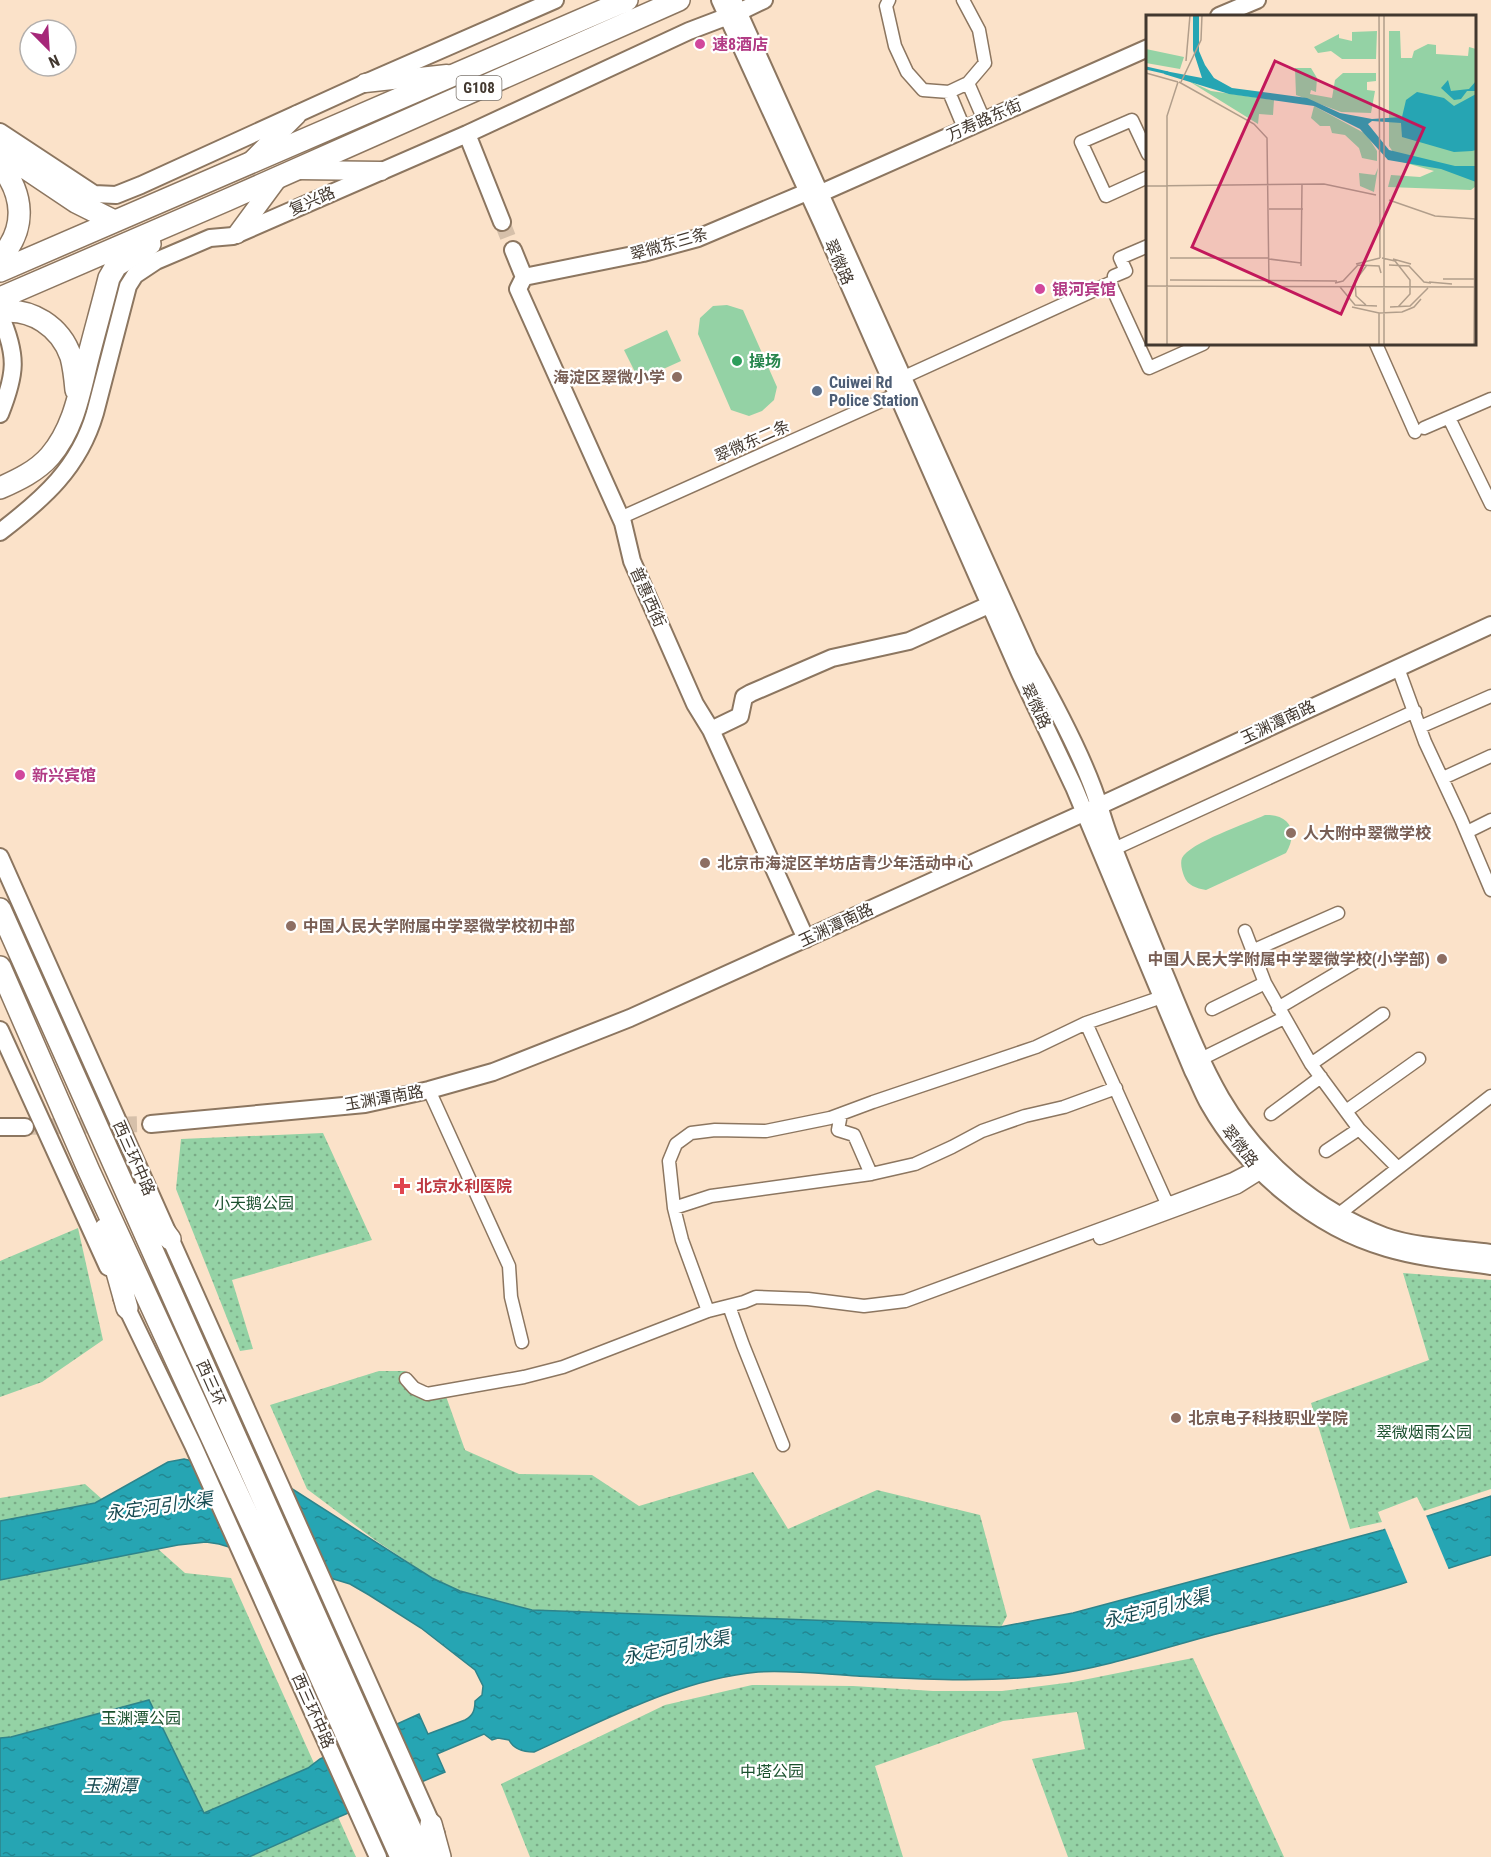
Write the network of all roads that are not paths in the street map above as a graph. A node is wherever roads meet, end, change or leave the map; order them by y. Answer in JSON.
{"nodes":[{"id":1,"x":555,"y":0,"type":"edge"},
{"id":2,"x":627,"y":0,"type":"edge"},
{"id":3,"x":679,"y":0,"type":"edge"},
{"id":4,"x":720,"y":0,"type":"edge"},
{"id":5,"x":764,"y":0,"type":"edge"},
{"id":6,"x":889,"y":0,"type":"edge"},
{"id":7,"x":963,"y":0,"type":"edge"},
{"id":8,"x":1257,"y":0,"type":"edge"},
{"id":9,"x":733,"y":9,"type":"edge"},
{"id":10,"x":1225,"y":15,"type":"edge"},
{"id":11,"x":1146,"y":49,"type":"edge"},
{"id":12,"x":455,"y":73,"type":"junction"},
{"id":13,"x":366,"y":83,"type":"junction"},
{"id":14,"x":968,"y":83,"type":"junction"},
{"id":15,"x":949,"y":92,"type":"junction"},
{"id":16,"x":297,"y":115,"type":"junction"},
{"id":17,"x":984,"y":120,"type":"junction"},
{"id":18,"x":964,"y":128,"type":"junction"},
{"id":19,"x":0,"y":132,"type":"edge"},
{"id":20,"x":467,"y":134,"type":"junction"},
{"id":21,"x":1146,"y":150,"type":"edge"},
{"id":22,"x":0,"y":151,"type":"edge"},
{"id":23,"x":249,"y":163,"type":"junction"},
{"id":24,"x":0,"y":165,"type":"edge"},
{"id":25,"x":381,"y":171,"type":"junction"},
{"id":26,"x":286,"y":173,"type":"junction"},
{"id":27,"x":1146,"y":178,"type":"edge"},
{"id":28,"x":814,"y":192,"type":"junction"},
{"id":29,"x":204,"y":210,"type":"junction"},
{"id":30,"x":114,"y":221,"type":"junction"},
{"id":31,"x":502,"y":222,"type":"tunnel mouth"},
{"id":32,"x":237,"y":234,"type":"junction"},
{"id":33,"x":1146,"y":247,"type":"edge"},
{"id":34,"x":513,"y":250,"type":"tunnel mouth"},
{"id":35,"x":0,"y":258,"type":"edge"},
{"id":36,"x":0,"y":271,"type":"edge"},
{"id":37,"x":1114,"y":276,"type":"dead end"},
{"id":38,"x":524,"y":277,"type":"junction"},
{"id":39,"x":0,"y":298,"type":"edge"},
{"id":40,"x":0,"y":314,"type":"edge"},
{"id":41,"x":1201,"y":345,"type":"edge"},
{"id":42,"x":1377,"y":345,"type":"edge"},
{"id":43,"x":904,"y":377,"type":"junction"},
{"id":44,"x":897,"y":394,"type":"junction"},
{"id":45,"x":1491,"y":399,"type":"edge"},
{"id":46,"x":77,"y":400,"type":"junction"},
{"id":47,"x":0,"y":414,"type":"edge"},
{"id":48,"x":1449,"y":418,"type":"junction"},
{"id":49,"x":0,"y":488,"type":"edge"},
{"id":50,"x":1491,"y":504,"type":"edge"},
{"id":51,"x":620,"y":518,"type":"junction"},
{"id":52,"x":0,"y":532,"type":"edge"},
{"id":53,"x":991,"y":604,"type":"junction"},
{"id":54,"x":1491,"y":625,"type":"edge"},
{"id":55,"x":1398,"y":668,"type":"junction"},
{"id":56,"x":1491,"y":696,"type":"edge"},
{"id":57,"x":1415,"y":711,"type":"junction"},
{"id":58,"x":1420,"y":727,"type":"junction"},
{"id":59,"x":711,"y":730,"type":"junction"},
{"id":60,"x":1491,"y":756,"type":"edge"},
{"id":61,"x":1443,"y":778,"type":"junction"},
{"id":62,"x":1092,"y":808,"type":"junction"},
{"id":63,"x":1491,"y":820,"type":"edge"},
{"id":64,"x":1467,"y":832,"type":"junction"},
{"id":65,"x":1114,"y":849,"type":"junction"},
{"id":66,"x":0,"y":856,"type":"edge"},
{"id":67,"x":1490,"y":885,"type":"edge"},
{"id":68,"x":0,"y":909,"type":"edge"},
{"id":69,"x":1338,"y":913,"type":"dead end"},
{"id":70,"x":1245,"y":931,"type":"dead end"},
{"id":71,"x":806,"y":939,"type":"junction"},
{"id":72,"x":1252,"y":951,"type":"junction"},
{"id":73,"x":1359,"y":960,"type":"dead end"},
{"id":74,"x":0,"y":967,"type":"edge"},
{"id":75,"x":1265,"y":983,"type":"junction"},
{"id":76,"x":1162,"y":997,"type":"junction"},
{"id":77,"x":1212,"y":1010,"type":"dead end"},
{"id":78,"x":1281,"y":1013,"type":"junction"},
{"id":79,"x":1383,"y":1014,"type":"dead end"},
{"id":80,"x":1086,"y":1023,"type":"junction"},
{"id":81,"x":0,"y":1030,"type":"edge"},
{"id":82,"x":1201,"y":1059,"type":"junction"},
{"id":83,"x":1419,"y":1059,"type":"dead end"},
{"id":84,"x":1311,"y":1064,"type":"junction"},
{"id":85,"x":1321,"y":1077,"type":"junction"},
{"id":86,"x":1116,"y":1088,"type":"junction"},
{"id":87,"x":429,"y":1090,"type":"junction"},
{"id":88,"x":1491,"y":1096,"type":"edge"},
{"id":89,"x":1346,"y":1111,"type":"junction"},
{"id":90,"x":841,"y":1114,"type":"junction"},
{"id":91,"x":1271,"y":1114,"type":"dead end"},
{"id":92,"x":151,"y":1124,"type":"tunnel mouth"},
{"id":93,"x":0,"y":1127,"type":"edge"},
{"id":94,"x":25,"y":1127,"type":"tunnel mouth"},
{"id":95,"x":1359,"y":1129,"type":"junction"},
{"id":96,"x":1326,"y":1151,"type":"dead end"},
{"id":97,"x":114,"y":1164,"type":"junction"},
{"id":98,"x":1262,"y":1167,"type":"junction"},
{"id":99,"x":1398,"y":1168,"type":"junction"},
{"id":100,"x":89,"y":1171,"type":"junction"},
{"id":101,"x":871,"y":1174,"type":"junction"},
{"id":102,"x":674,"y":1208,"type":"junction"},
{"id":103,"x":1169,"y":1208,"type":"junction"},
{"id":104,"x":1339,"y":1214,"type":"junction"},
{"id":105,"x":170,"y":1239,"type":"junction"},
{"id":106,"x":1491,"y":1253,"type":"edge"},
{"id":107,"x":1491,"y":1266,"type":"edge"},
{"id":108,"x":729,"y":1306,"type":"junction"},
{"id":109,"x":127,"y":1308,"type":"junction"},
{"id":110,"x":708,"y":1311,"type":"junction"},
{"id":111,"x":522,"y":1342,"type":"dead end"},
{"id":112,"x":406,"y":1378,"type":"dead end"},
{"id":113,"x":783,"y":1445,"type":"dead end"},
{"id":114,"x":358,"y":1736,"type":"junction"},
{"id":115,"x":385,"y":1797,"type":"junction"},
{"id":116,"x":431,"y":1824,"type":"junction"},
{"id":117,"x":378,"y":1857,"type":"edge"},
{"id":118,"x":400,"y":1857,"type":"edge"},
{"id":119,"x":423,"y":1857,"type":"edge"},
{"id":120,"x":441,"y":1857,"type":"edge"},
{"id":121,"x":446,"y":1857,"type":"edge"}],
"edges":[{"from":1,"to":13,"type":"street"},
{"from":2,"to":12,"type":"highway","number":"G108"},
{"from":3,"to":26,"type":"highway","number":"G108"},
{"from":4,"to":9,"type":"street","name":"翠微路"},
{"from":5,"to":9,"type":"street","name":"复兴路"},
{"from":6,"to":15,"type":"street"},
{"from":7,"to":14,"type":"street"},
{"from":8,"to":10,"type":"street"},
{"from":9,"to":20,"type":"street","name":"复兴路"},
{"from":9,"to":28,"type":"street","name":"翠微路"},
{"from":11,"to":17,"type":"street","name":"万寿路东街"},
{"from":12,"to":13,"type":"main road"},
{"from":12,"to":23,"type":"highway","number":"G108"},
{"from":13,"to":16,"type":"street"},
{"from":14,"to":15,"type":"street"},
{"from":14,"to":17,"type":"street"},
{"from":15,"to":18,"type":"street"},
{"from":16,"to":19,"type":"street"},
{"from":16,"to":23,"type":"main road"},
{"from":17,"to":18,"type":"street","name":"万寿路东街"},
{"from":18,"to":28,"type":"street","name":"万寿路东街"},
{"from":20,"to":25,"type":"street","name":"复兴路"},
{"from":20,"to":31,"type":"street"},
{"from":21,"to":27,"type":"street"},
{"from":22,"to":30,"type":"highway"},
{"from":23,"to":30,"type":"highway","number":"G108"},
{"from":24,"to":35,"type":"highway"},
{"from":25,"to":26,"type":"main road"},
{"from":25,"to":32,"type":"street","name":"复兴路"},
{"from":26,"to":29,"type":"highway","number":"G108"},
{"from":26,"to":32,"type":"main road"},
{"from":28,"to":38,"type":"street","name":"翠微东三条"},
{"from":28,"to":43,"type":"street","name":"翠微路"},
{"from":28,"to":44,"type":"street","name":"翠微路"},
{"from":29,"to":39,"type":"highway","number":"G108"},
{"from":29,"to":46,"type":"highway"},
{"from":30,"to":36,"type":"highway","number":"G108"},
{"from":32,"to":52,"type":"street","name":"复兴路"},
{"from":33,"to":37,"type":"street"},
{"from":34,"to":38,"type":"street","name":"普惠西街"},
{"from":38,"to":51,"type":"street","name":"普惠西街"},
{"from":40,"to":46,"type":"highway"},
{"from":40,"to":47,"type":"street"},
{"from":41,"to":43,"type":"street"},
{"from":42,"to":48,"type":"street"},
{"from":43,"to":62,"type":"street","name":"翠微路"},
{"from":44,"to":51,"type":"street","name":"翠微东二条"},
{"from":44,"to":53,"type":"street","name":"翠微路"},
{"from":45,"to":48,"type":"street"},
{"from":46,"to":49,"type":"highway"},
{"from":48,"to":50,"type":"street"},
{"from":51,"to":59,"type":"street","name":"普惠西街"},
{"from":53,"to":59,"type":"street"},
{"from":53,"to":62,"type":"street","name":"翠微路"},
{"from":54,"to":55,"type":"street","name":"玉渊潭南路"},
{"from":55,"to":57,"type":"street"},
{"from":55,"to":62,"type":"street","name":"玉渊潭南路"},
{"from":56,"to":58,"type":"street"},
{"from":57,"to":58,"type":"street"},
{"from":57,"to":65,"type":"street"},
{"from":58,"to":61,"type":"street"},
{"from":59,"to":71,"type":"street","name":"普惠西街"},
{"from":60,"to":61,"type":"street"},
{"from":61,"to":64,"type":"street"},
{"from":62,"to":65,"type":"street","name":"翠微路"},
{"from":62,"to":71,"type":"street","name":"玉渊潭南路"},
{"from":62,"to":76,"type":"street","name":"翠微路"},
{"from":63,"to":64,"type":"street"},
{"from":64,"to":67,"type":"street"},
{"from":65,"to":82,"type":"street","name":"翠微路"},
{"from":66,"to":105,"type":"street","name":"西三环中路"},
{"from":68,"to":97,"type":"highway","name":"西三环"},
{"from":69,"to":72,"type":"street"},
{"from":70,"to":72,"type":"street"},
{"from":71,"to":87,"type":"street","name":"玉渊潭南路"},
{"from":72,"to":75,"type":"street"},
{"from":73,"to":78,"type":"street"},
{"from":74,"to":100,"type":"highway","name":"西三环"},
{"from":75,"to":77,"type":"street"},
{"from":75,"to":78,"type":"street"},
{"from":76,"to":80,"type":"street"},
{"from":76,"to":98,"type":"street","name":"翠微路"},
{"from":78,"to":82,"type":"street"},
{"from":78,"to":84,"type":"street"},
{"from":79,"to":84,"type":"street"},
{"from":80,"to":86,"type":"street"},
{"from":80,"to":90,"type":"street"},
{"from":81,"to":109,"type":"street"},
{"from":82,"to":98,"type":"street","name":"翠微路"},
{"from":83,"to":89,"type":"street"},
{"from":84,"to":85,"type":"street"},
{"from":85,"to":89,"type":"street"},
{"from":85,"to":91,"type":"street"},
{"from":86,"to":101,"type":"street"},
{"from":86,"to":103,"type":"street"},
{"from":87,"to":92,"type":"street","name":"玉渊潭南路"},
{"from":87,"to":111,"type":"street"},
{"from":88,"to":99,"type":"street"},
{"from":89,"to":95,"type":"street"},
{"from":90,"to":101,"type":"street"},
{"from":90,"to":102,"type":"street"},
{"from":93,"to":94,"type":"street"},
{"from":95,"to":96,"type":"street"},
{"from":95,"to":99,"type":"street"},
{"from":97,"to":105,"type":"highway"},
{"from":97,"to":114,"type":"highway","name":"西三环"},
{"from":98,"to":103,"type":"street"},
{"from":98,"to":104,"type":"street","name":"翠微路"},
{"from":98,"to":107,"type":"street","name":"翠微路"},
{"from":99,"to":104,"type":"street"},
{"from":100,"to":109,"type":"highway"},
{"from":100,"to":114,"type":"highway","name":"西三环"},
{"from":101,"to":102,"type":"street"},
{"from":102,"to":110,"type":"street"},
{"from":103,"to":108,"type":"street"},
{"from":104,"to":106,"type":"street","name":"翠微路"},
{"from":105,"to":114,"type":"street","name":"西三环中路"},
{"from":108,"to":110,"type":"street"},
{"from":108,"to":113,"type":"street"},
{"from":109,"to":114,"type":"street","name":"西三环中路"},
{"from":110,"to":112,"type":"street"},
{"from":114,"to":115,"type":"highway","name":"西三环"},
{"from":114,"to":115,"type":"street","name":"西三环中路"},
{"from":115,"to":116,"type":"street","name":"西三环中路"},
{"from":115,"to":117,"type":"street","name":"西三环中路"},
{"from":115,"to":118,"type":"highway","name":"西三环"},
{"from":115,"to":119,"type":"highway","name":"西三环"},
{"from":116,"to":120,"type":"highway"},
{"from":116,"to":121,"type":"street","name":"西三环中路"}]}
